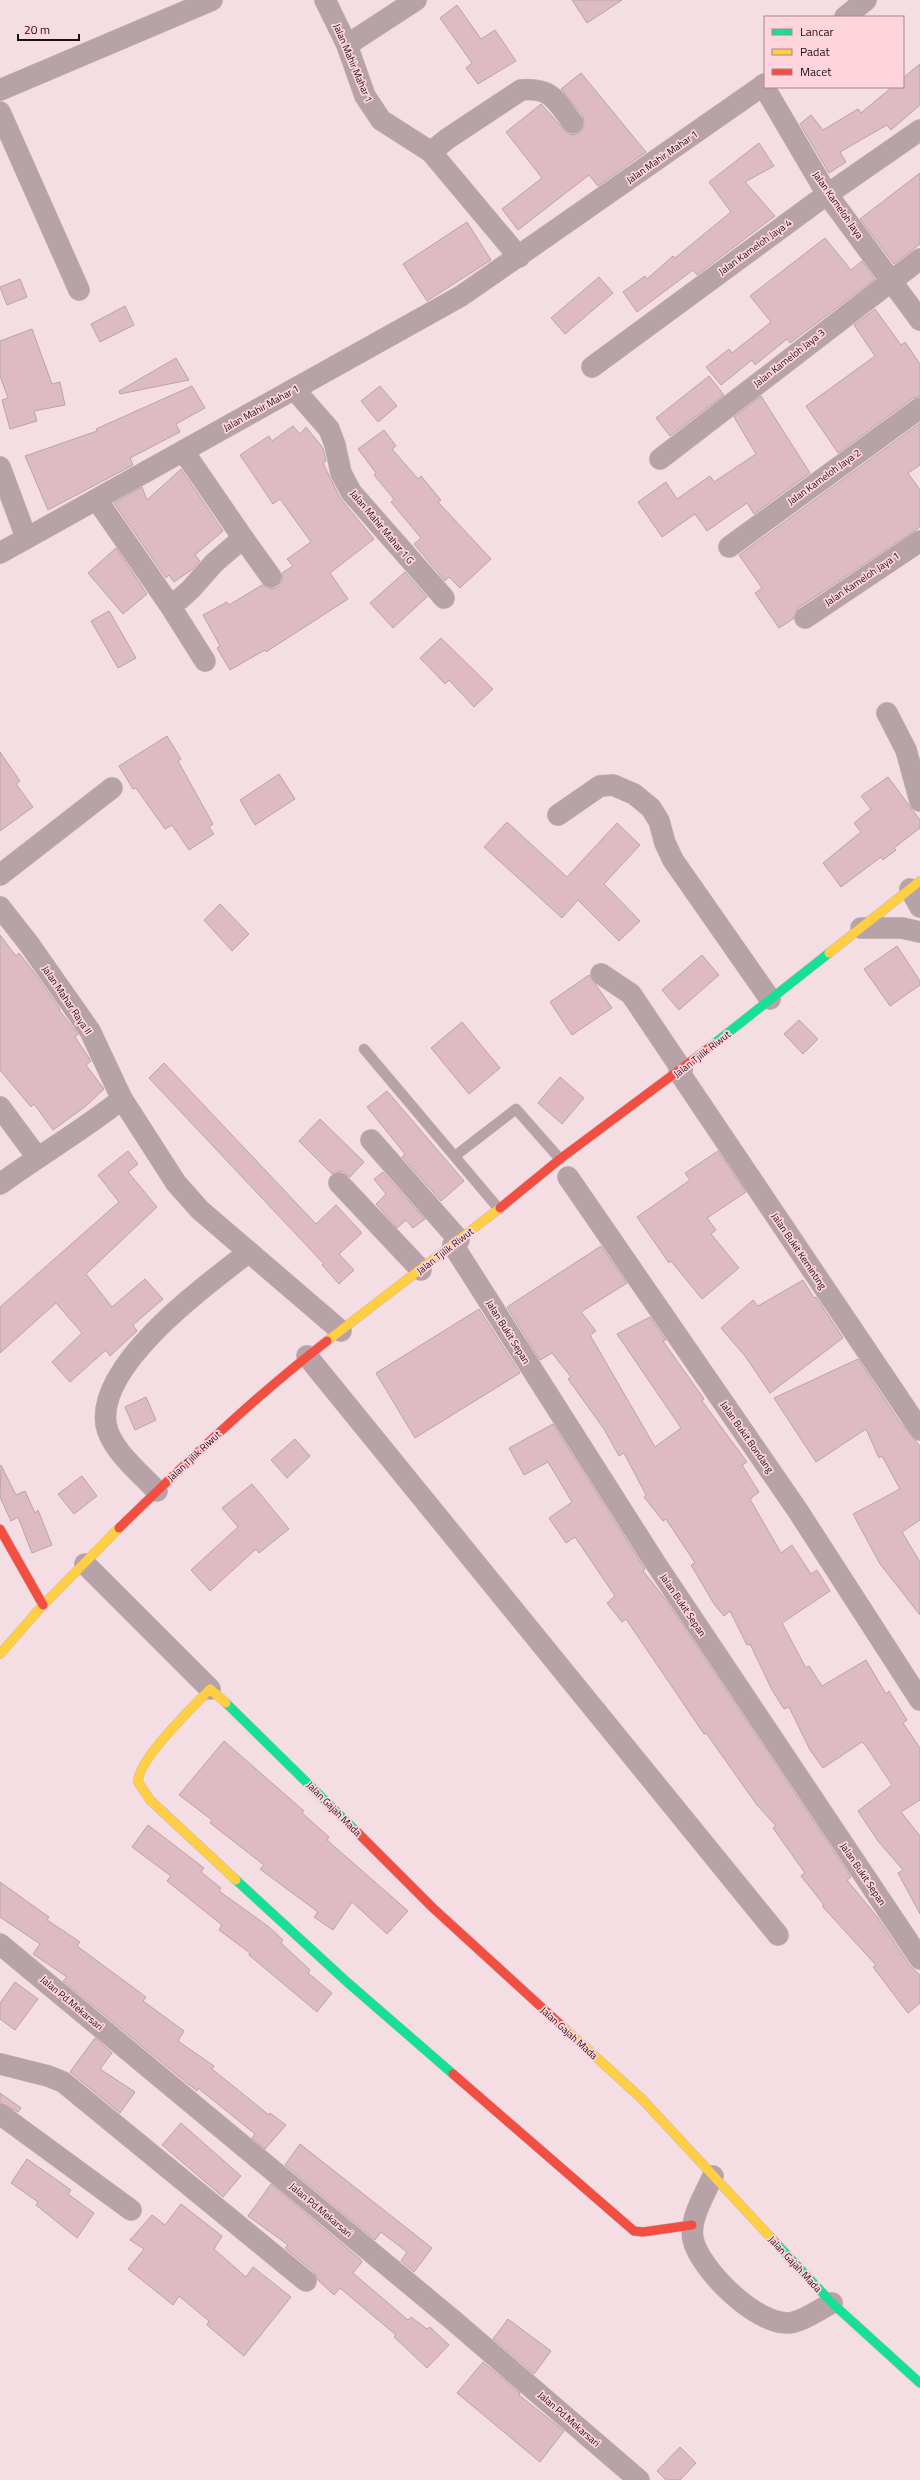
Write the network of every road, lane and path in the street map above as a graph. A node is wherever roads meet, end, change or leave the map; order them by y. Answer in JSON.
{"nodes":[{"id":1,"x":212,"y":0,"type":"edge"},
{"id":2,"x":325,"y":0,"type":"edge"},
{"id":3,"x":416,"y":0,"type":"edge"},
{"id":4,"x":863,"y":1,"type":"edge"},
{"id":5,"x":846,"y":16,"type":"edge"},
{"id":6,"x":347,"y":45,"type":"junction"},
{"id":7,"x":764,"y":84,"type":"edge"},
{"id":8,"x":766,"y":88,"type":"edge"},
{"id":9,"x":0,"y":90,"type":"edge"},
{"id":10,"x":0,"y":112,"type":"edge"},
{"id":11,"x":573,"y":123,"type":"dead end"},
{"id":12,"x":920,"y":130,"type":"edge"},
{"id":13,"x":431,"y":152,"type":"junction"},
{"id":14,"x":827,"y":194,"type":"junction"},
{"id":15,"x":519,"y":257,"type":"junction"},
{"id":16,"x":920,"y":259,"type":"edge"},
{"id":17,"x":891,"y":279,"type":"junction"},
{"id":18,"x":78,"y":290,"type":"dead end"},
{"id":19,"x":920,"y":320,"type":"edge"},
{"id":20,"x":592,"y":367,"type":"dead end"},
{"id":21,"x":294,"y":389,"type":"junction"},
{"id":22,"x":920,"y":408,"type":"edge"},
{"id":23,"x":184,"y":452,"type":"junction"},
{"id":24,"x":660,"y":459,"type":"dead end"},
{"id":25,"x":0,"y":467,"type":"edge"},
{"id":26,"x":98,"y":500,"type":"junction"},
{"id":27,"x":26,"y":538,"type":"junction"},
{"id":28,"x":243,"y":538,"type":"junction"},
{"id":29,"x":920,"y":541,"type":"edge"},
{"id":30,"x":729,"y":547,"type":"dead end"},
{"id":31,"x":0,"y":553,"type":"edge"},
{"id":32,"x":271,"y":577,"type":"dead end"},
{"id":33,"x":444,"y":598,"type":"dead end"},
{"id":34,"x":169,"y":604,"type":"junction"},
{"id":35,"x":804,"y":618,"type":"dead end"},
{"id":36,"x":205,"y":661,"type":"dead end"},
{"id":37,"x":887,"y":713,"type":"dead end"},
{"id":38,"x":112,"y":788,"type":"dead end"},
{"id":39,"x":920,"y":801,"type":"edge"},
{"id":40,"x":558,"y":815,"type":"dead end"},
{"id":41,"x":0,"y":875,"type":"edge"},
{"id":42,"x":915,"y":885,"type":"edge"},
{"id":43,"x":0,"y":907,"type":"edge"},
{"id":44,"x":920,"y":907,"type":"edge"},
{"id":45,"x":861,"y":928,"type":"junction"},
{"id":46,"x":920,"y":932,"type":"edge"},
{"id":47,"x":601,"y":974,"type":"dead end"},
{"id":48,"x":770,"y":1000,"type":"junction"},
{"id":49,"x":364,"y":1050,"type":"dead end"},
{"id":50,"x":681,"y":1071,"type":"junction"},
{"id":51,"x":122,"y":1099,"type":"junction"},
{"id":52,"x":0,"y":1107,"type":"edge"},
{"id":53,"x":370,"y":1140,"type":"dead end"},
{"id":54,"x":455,"y":1156,"type":"junction"},
{"id":55,"x":37,"y":1157,"type":"junction"},
{"id":56,"x":564,"y":1168,"type":"junction"},
{"id":57,"x":339,"y":1183,"type":"dead end"},
{"id":58,"x":0,"y":1184,"type":"edge"},
{"id":59,"x":499,"y":1209,"type":"junction"},
{"id":60,"x":456,"y":1243,"type":"junction"},
{"id":61,"x":249,"y":1252,"type":"junction"},
{"id":62,"x":421,"y":1270,"type":"junction"},
{"id":63,"x":341,"y":1331,"type":"junction"},
{"id":64,"x":308,"y":1356,"type":"junction"},
{"id":65,"x":920,"y":1430,"type":"edge"},
{"id":66,"x":157,"y":1490,"type":"junction"},
{"id":67,"x":0,"y":1528,"type":"edge"},
{"id":68,"x":84,"y":1564,"type":"junction"},
{"id":69,"x":43,"y":1605,"type":"junction"},
{"id":70,"x":0,"y":1654,"type":"edge"},
{"id":71,"x":210,"y":1689,"type":"junction"},
{"id":72,"x":920,"y":1700,"type":"edge"},
{"id":73,"x":778,"y":1934,"type":"dead end"},
{"id":74,"x":0,"y":1944,"type":"edge"},
{"id":75,"x":920,"y":1959,"type":"edge"},
{"id":76,"x":0,"y":2064,"type":"edge"},
{"id":77,"x":0,"y":2114,"type":"edge"},
{"id":78,"x":713,"y":2176,"type":"junction"},
{"id":79,"x":131,"y":2210,"type":"dead end"},
{"id":80,"x":692,"y":2225,"type":"junction"},
{"id":81,"x":306,"y":2281,"type":"dead end"},
{"id":82,"x":832,"y":2302,"type":"junction"},
{"id":83,"x":920,"y":2383,"type":"edge"},
{"id":84,"x":639,"y":2480,"type":"edge"}],
"edges":[{"from":1,"to":9,"type":"street"},
{"from":2,"to":6,"type":"street","name":"Jalan Mahir Mahar 1"},
{"from":3,"to":6,"type":"street"},
{"from":4,"to":5,"type":"street"},
{"from":6,"to":13,"type":"street","name":"Jalan Mahir Mahar 1"},
{"from":7,"to":15,"type":"street","name":"Jalan Mahir Mahar 1"},
{"from":8,"to":14,"type":"street","name":"Jalan Kameloh Jaya"},
{"from":10,"to":18,"type":"street"},
{"from":11,"to":13,"type":"street"},
{"from":12,"to":14,"type":"street","name":"Jalan Kameloh Jaya 4"},
{"from":13,"to":15,"type":"street","name":"Jalan Mahir Mahar 1"},
{"from":14,"to":17,"type":"street","name":"Jalan Kameloh Jaya"},
{"from":14,"to":20,"type":"street","name":"Jalan Kameloh Jaya 4"},
{"from":15,"to":21,"type":"street","name":"Jalan Mahir Mahar 1"},
{"from":16,"to":17,"type":"street","name":"Jalan Kameloh Jaya 3"},
{"from":17,"to":19,"type":"street","name":"Jalan Kameloh Jaya"},
{"from":17,"to":24,"type":"street","name":"Jalan Kameloh Jaya 3"},
{"from":21,"to":23,"type":"street","name":"Jalan Mahir Mahar 1"},
{"from":21,"to":33,"type":"street","name":"Jalan Mahir Mahar 1 G"},
{"from":22,"to":30,"type":"street","name":"Jalan Kameloh Jaya 2"},
{"from":23,"to":26,"type":"street","name":"Jalan Mahir Mahar 1"},
{"from":23,"to":28,"type":"street"},
{"from":25,"to":27,"type":"street"},
{"from":26,"to":27,"type":"street","name":"Jalan Mahir Mahar 1"},
{"from":26,"to":34,"type":"street"},
{"from":27,"to":31,"type":"street","name":"Jalan Mahir Mahar 1"},
{"from":28,"to":32,"type":"street"},
{"from":28,"to":34,"type":"street"},
{"from":29,"to":35,"type":"street","name":"Jalan Kameloh Jaya 1"},
{"from":34,"to":36,"type":"street"},
{"from":37,"to":39,"type":"street"},
{"from":38,"to":41,"type":"street"},
{"from":40,"to":48,"type":"street"},
{"from":42,"to":44,"type":"street"},
{"from":42,"to":45,"type":"main road","name":"Jalan Tjilik Riwut"},
{"from":43,"to":51,"type":"street","name":"Jalan Mahar Raya II"},
{"from":45,"to":46,"type":"street"},
{"from":45,"to":48,"type":"main road","name":"Jalan Tjilik Riwut"},
{"from":47,"to":50,"type":"street","name":"Jalan Bukit Keminting"},
{"from":48,"to":50,"type":"main road","name":"Jalan Tjilik Riwut"},
{"from":49,"to":54,"type":"lane"},
{"from":50,"to":56,"type":"main road","name":"Jalan Tjilik Riwut"},
{"from":50,"to":65,"type":"street","name":"Jalan Bukit Keminting"},
{"from":51,"to":55,"type":"street"},
{"from":51,"to":61,"type":"street","name":"Jalan Mahar Raya II"},
{"from":52,"to":55,"type":"street"},
{"from":53,"to":60,"type":"street","name":"Jalan Bukit Sepan"},
{"from":54,"to":56,"type":"lane"},
{"from":54,"to":59,"type":"lane"},
{"from":55,"to":58,"type":"street"},
{"from":56,"to":59,"type":"main road","name":"Jalan Tjilik Riwut"},
{"from":56,"to":72,"type":"street","name":"Jalan Bukit Bondang"},
{"from":57,"to":62,"type":"street"},
{"from":59,"to":60,"type":"main road","name":"Jalan Tjilik Riwut"},
{"from":60,"to":62,"type":"main road","name":"Jalan Tjilik Riwut"},
{"from":60,"to":75,"type":"street","name":"Jalan Bukit Sepan"},
{"from":61,"to":63,"type":"street","name":"Jalan Mahar Raya II"},
{"from":61,"to":66,"type":"street"},
{"from":62,"to":63,"type":"main road","name":"Jalan Tjilik Riwut"},
{"from":63,"to":64,"type":"main road","name":"Jalan Tjilik Riwut"},
{"from":64,"to":66,"type":"main road","name":"Jalan Tjilik Riwut"},
{"from":64,"to":73,"type":"street"},
{"from":66,"to":68,"type":"main road","name":"Jalan Tjilik Riwut"},
{"from":67,"to":69,"type":"main road"},
{"from":68,"to":69,"type":"main road","name":"Jalan Tjilik Riwut"},
{"from":68,"to":71,"type":"street","name":"Jalan Gajah Mada"},
{"from":69,"to":70,"type":"main road","name":"Jalan Tjilik Riwut"},
{"from":71,"to":78,"type":"main road","name":"Jalan Gajah Mada"},
{"from":71,"to":80,"type":"main road"},
{"from":74,"to":84,"type":"street","name":"Jalan Pd.Mekarsari"},
{"from":76,"to":81,"type":"street"},
{"from":77,"to":79,"type":"street"},
{"from":78,"to":80,"type":"street"},
{"from":78,"to":82,"type":"main road","name":"Jalan Gajah Mada"},
{"from":80,"to":82,"type":"street"},
{"from":82,"to":83,"type":"main road","name":"Jalan Gajah Mada"}]}
